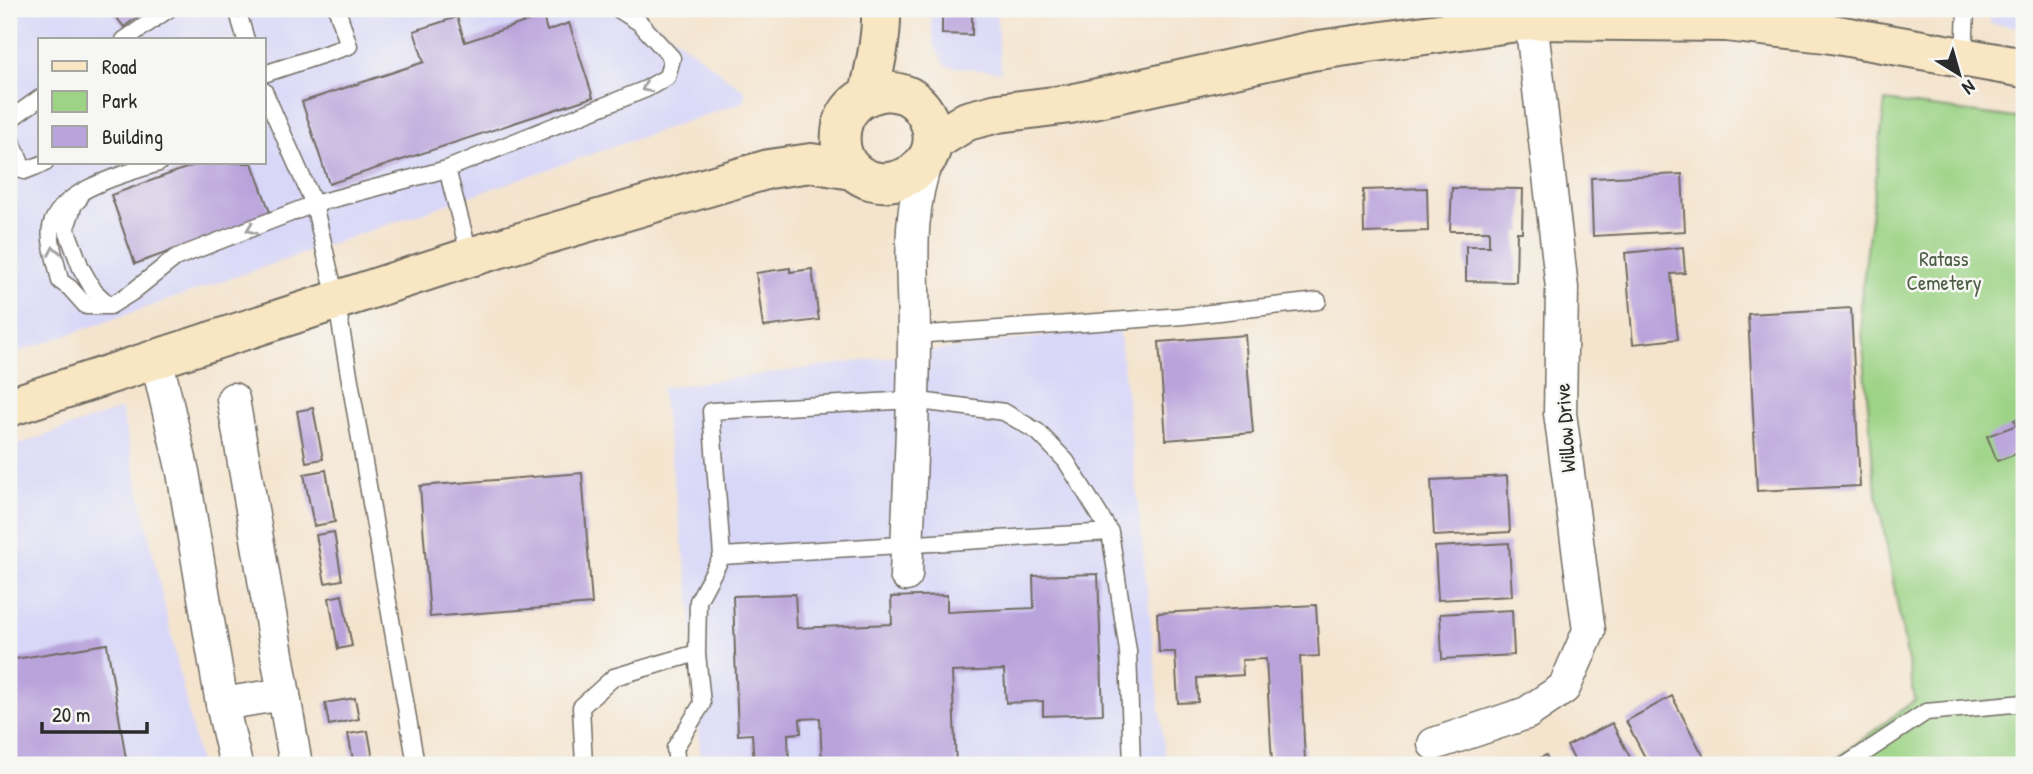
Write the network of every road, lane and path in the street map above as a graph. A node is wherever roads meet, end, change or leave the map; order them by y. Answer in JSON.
{"nodes":[{"id":1,"x":169,"y":9,"type":"edge"},
{"id":2,"x":237,"y":9,"type":"edge"},
{"id":3,"x":337,"y":9,"type":"edge"},
{"id":4,"x":620,"y":9,"type":"edge"},
{"id":5,"x":1966,"y":9,"type":"edge"},
{"id":6,"x":881,"y":17,"type":"edge"},
{"id":7,"x":1531,"y":20,"type":"junction"},
{"id":8,"x":127,"y":38,"type":"edge"},
{"id":9,"x":245,"y":38,"type":"edge"},
{"id":10,"x":1964,"y":57,"type":"junction"},
{"id":11,"x":2024,"y":68,"type":"edge"},
{"id":12,"x":266,"y":73,"type":"edge"},
{"id":13,"x":898,"y":98,"type":"junction"},
{"id":14,"x":38,"y":99,"type":"edge"},
{"id":15,"x":266,"y":100,"type":"edge"},
{"id":16,"x":998,"y":113,"type":"junction"},
{"id":17,"x":9,"y":120,"type":"edge"},
{"id":18,"x":842,"y":124,"type":"junction"},
{"id":19,"x":272,"y":126,"type":"edge"},
{"id":20,"x":9,"y":134,"type":"edge"},
{"id":21,"x":931,"y":149,"type":"junction"},
{"id":22,"x":42,"y":164,"type":"edge"},
{"id":23,"x":156,"y":164,"type":"edge"},
{"id":24,"x":447,"y":169,"type":"junction"},
{"id":25,"x":769,"y":169,"type":"junction"},
{"id":26,"x":858,"y":173,"type":"junction"},
{"id":27,"x":94,"y":184,"type":"junction"},
{"id":28,"x":314,"y":204,"type":"junction"},
{"id":29,"x":911,"y":248,"type":"junction"},
{"id":30,"x":470,"y":257,"type":"junction"},
{"id":31,"x":336,"y":299,"type":"junction"},
{"id":32,"x":1318,"y":301,"type":"dead end"},
{"id":33,"x":110,"y":306,"type":"junction"},
{"id":34,"x":914,"y":335,"type":"junction"},
{"id":35,"x":156,"y":357,"type":"junction"},
{"id":36,"x":233,"y":399,"type":"dead end"},
{"id":37,"x":912,"y":400,"type":"junction"},
{"id":38,"x":9,"y":407,"type":"edge"},
{"id":39,"x":1110,"y":532,"type":"junction"},
{"id":40,"x":907,"y":543,"type":"junction"},
{"id":41,"x":722,"y":556,"type":"junction"},
{"id":42,"x":906,"y":575,"type":"dead end"},
{"id":43,"x":697,"y":653,"type":"junction"},
{"id":44,"x":284,"y":694,"type":"junction"},
{"id":45,"x":2024,"y":703,"type":"edge"},
{"id":46,"x":222,"y":704,"type":"junction"},
{"id":47,"x":1434,"y":744,"type":"dead end"},
{"id":48,"x":236,"y":765,"type":"edge"},
{"id":49,"x":296,"y":765,"type":"edge"},
{"id":50,"x":416,"y":765,"type":"edge"},
{"id":51,"x":584,"y":765,"type":"edge"},
{"id":52,"x":677,"y":765,"type":"edge"},
{"id":53,"x":1132,"y":765,"type":"edge"},
{"id":54,"x":1846,"y":765,"type":"edge"}],
"edges":[{"from":1,"to":8,"type":"lane"},
{"from":2,"to":9,"type":"lane"},
{"from":3,"to":12,"type":"lane"},
{"from":4,"to":24,"type":"lane","one_way":true},
{"from":5,"to":10,"type":"lane"},
{"from":6,"to":13,"type":"main road"},
{"from":7,"to":10,"type":"main road"},
{"from":7,"to":16,"type":"main road"},
{"from":7,"to":47,"type":"street","name":"Willow Drive"},
{"from":10,"to":11,"type":"main road"},
{"from":13,"to":16,"type":"main road"},
{"from":13,"to":18,"type":"main road"},
{"from":13,"to":21,"type":"main road"},
{"from":14,"to":17,"type":"lane"},
{"from":15,"to":19,"type":"lane"},
{"from":16,"to":21,"type":"main road"},
{"from":18,"to":25,"type":"main road"},
{"from":18,"to":26,"type":"main road"},
{"from":19,"to":28,"type":"lane"},
{"from":20,"to":22,"type":"lane"},
{"from":21,"to":26,"type":"main road"},
{"from":21,"to":29,"type":"street"},
{"from":23,"to":27,"type":"lane"},
{"from":24,"to":28,"type":"lane"},
{"from":24,"to":30,"type":"lane"},
{"from":25,"to":26,"type":"main road"},
{"from":25,"to":30,"type":"main road"},
{"from":26,"to":29,"type":"street"},
{"from":27,"to":33,"type":"lane"},
{"from":33,"to":27,"type":"lane","one_way":true},
{"from":28,"to":31,"type":"lane"},
{"from":28,"to":33,"type":"lane","one_way":true},
{"from":29,"to":34,"type":"street"},
{"from":30,"to":31,"type":"main road"},
{"from":31,"to":35,"type":"main road"},
{"from":31,"to":50,"type":"lane"},
{"from":32,"to":34,"type":"lane"},
{"from":34,"to":37,"type":"street"},
{"from":35,"to":38,"type":"main road"},
{"from":35,"to":46,"type":"street"},
{"from":36,"to":44,"type":"street"},
{"from":37,"to":39,"type":"lane"},
{"from":37,"to":40,"type":"street"},
{"from":37,"to":41,"type":"lane"},
{"from":39,"to":40,"type":"lane"},
{"from":39,"to":53,"type":"lane"},
{"from":40,"to":41,"type":"lane"},
{"from":40,"to":42,"type":"street"},
{"from":41,"to":43,"type":"lane"},
{"from":43,"to":51,"type":"lane"},
{"from":43,"to":52,"type":"lane"},
{"from":44,"to":46,"type":"street"},
{"from":44,"to":49,"type":"street"},
{"from":45,"to":54,"type":"lane"},
{"from":46,"to":48,"type":"street"}]}
